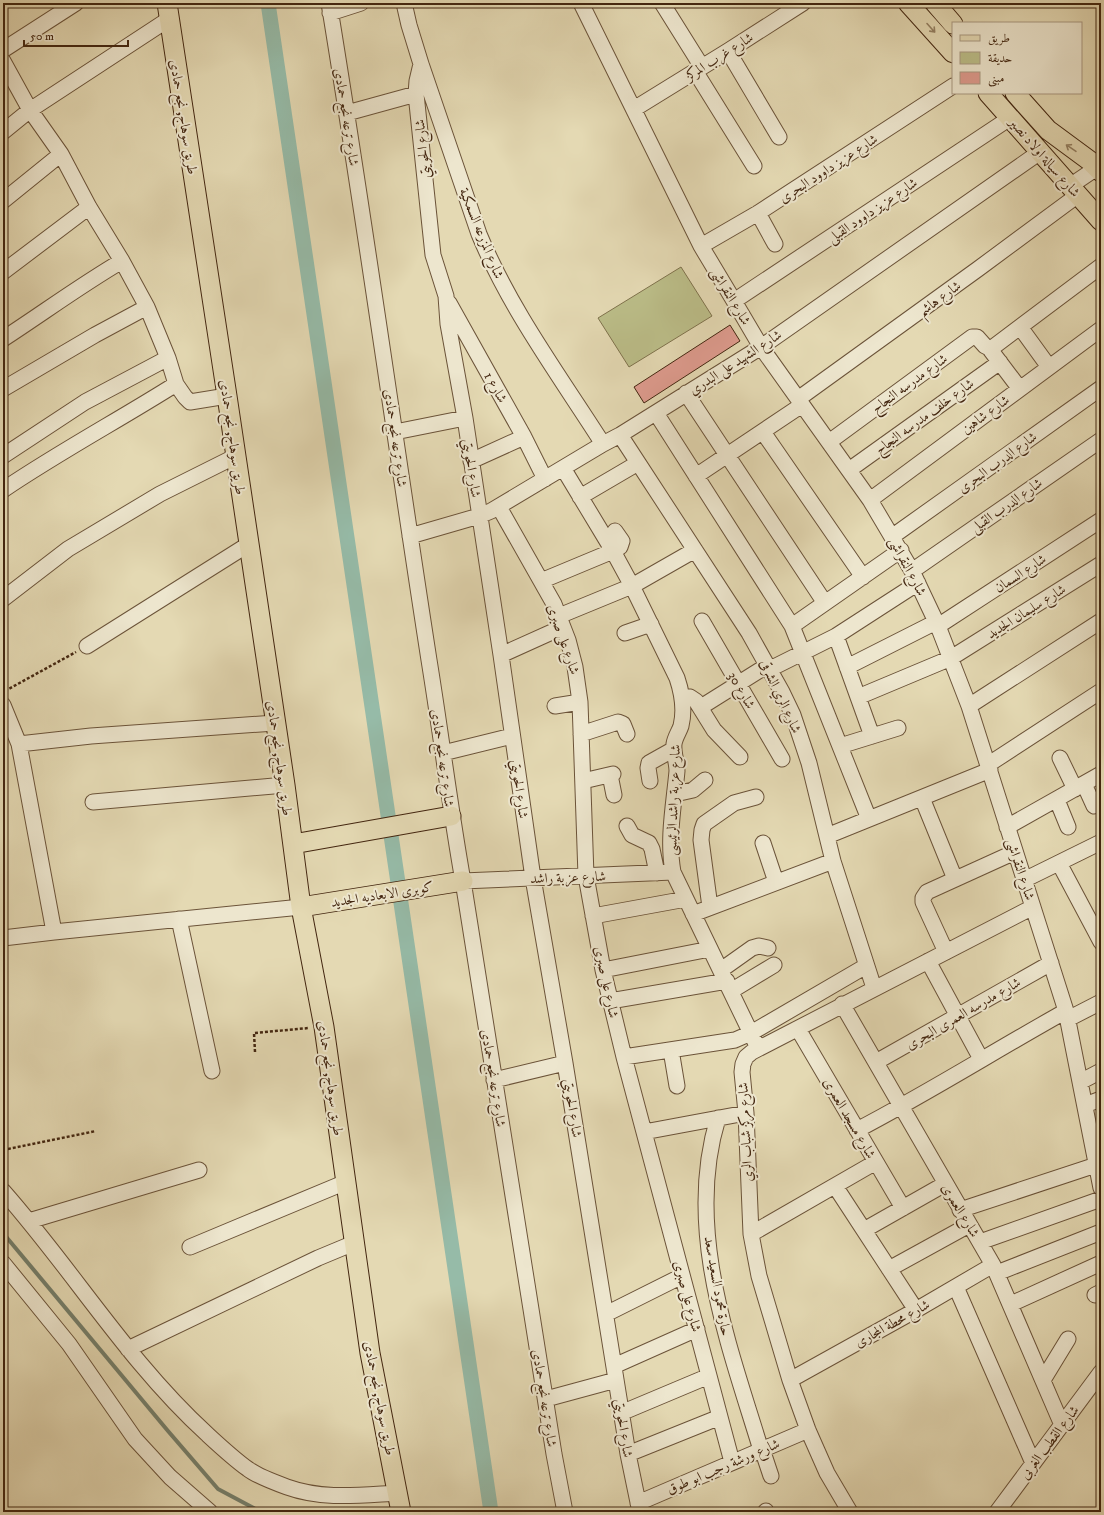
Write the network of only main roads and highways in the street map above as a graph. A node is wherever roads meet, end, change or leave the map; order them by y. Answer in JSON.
{"nodes":[{"id":1,"x":908,"y":3,"type":"edge"},
{"id":2,"x":935,"y":3,"type":"edge"},
{"id":3,"x":168,"y":11,"type":"edge"},
{"id":4,"x":952,"y":23,"type":"edge"},
{"id":5,"x":952,"y":52,"type":"edge"},
{"id":6,"x":989,"y":94,"type":"edge"},
{"id":7,"x":1015,"y":94,"type":"edge"},
{"id":8,"x":1100,"y":168,"type":"edge"},
{"id":9,"x":1101,"y":221,"type":"edge"},
{"id":10,"x":451,"y":816,"type":"road end"},
{"id":11,"x":293,"y":844,"type":"junction"},
{"id":12,"x":463,"y":881,"type":"road end"},
{"id":13,"x":301,"y":907,"type":"junction"},
{"id":14,"x":401,"y":1512,"type":"edge"}],
"edges":[{"from":1,"to":5,"type":"main road","one_way":true},
{"from":2,"to":4,"type":"main road"},
{"from":3,"to":11,"type":"main road","name":"طريق سوهاج, نجع حمادى"},
{"from":6,"to":9,"type":"main road","name":"شارع سيالة اولاد نصير"},
{"from":8,"to":7,"type":"main road","name":"شارع سيالة اولاد نصير","one_way":true},
{"from":10,"to":11,"type":"main road"},
{"from":11,"to":13,"type":"main road","name":"طريق سوهاج, نجع حمادى"},
{"from":12,"to":13,"type":"main road","name":"كوبرى الابعاديه الجديد"},
{"from":13,"to":14,"type":"main road","name":"طريق سوهاج, نجع حمادى"}]}
